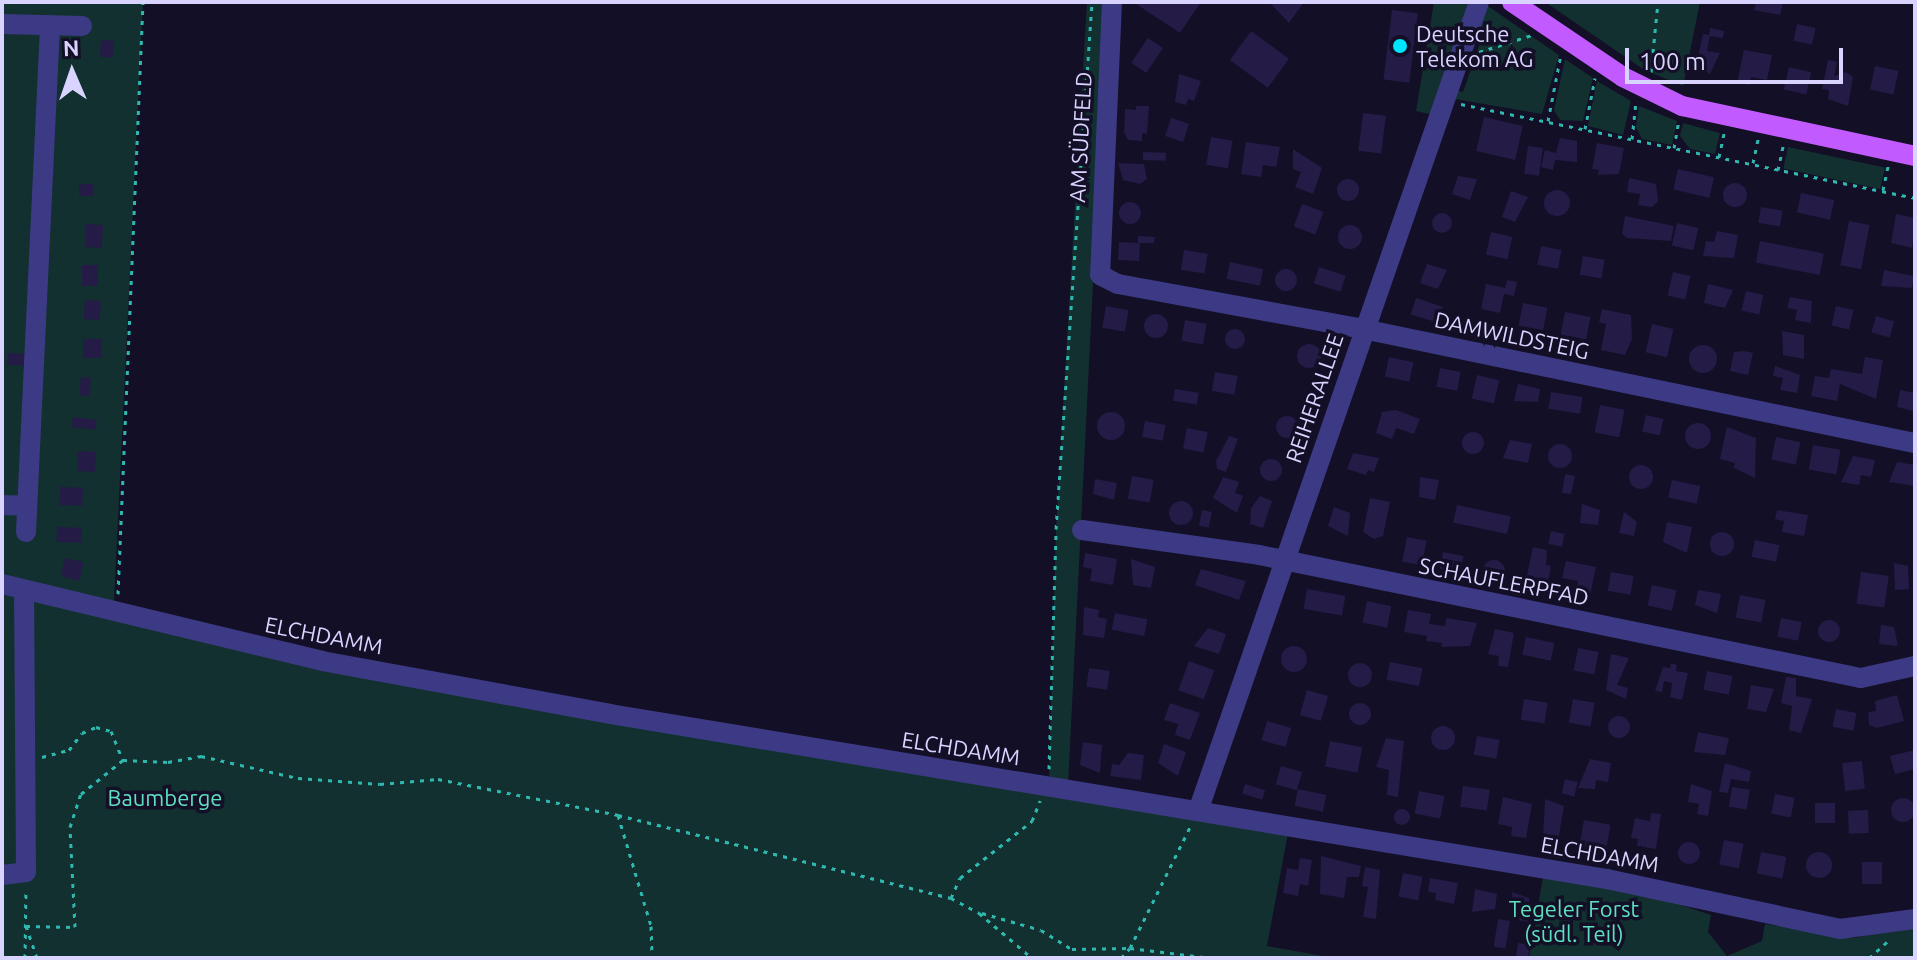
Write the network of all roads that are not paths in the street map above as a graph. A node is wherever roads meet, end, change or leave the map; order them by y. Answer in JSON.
{"nodes":[{"id":1,"x":1112,"y":2,"type":"edge"},
{"id":2,"x":1479,"y":2,"type":"edge"},
{"id":3,"x":1512,"y":2,"type":"edge"},
{"id":4,"x":2,"y":24,"type":"edge"},
{"id":5,"x":50,"y":26,"type":"junction"},
{"id":6,"x":82,"y":26,"type":"dead end"},
{"id":7,"x":1915,"y":156,"type":"edge"},
{"id":8,"x":1100,"y":275,"type":"joint"},
{"id":9,"x":1363,"y":329,"type":"junction"},
{"id":10,"x":1915,"y":443,"type":"edge"},
{"id":11,"x":2,"y":505,"type":"edge"},
{"id":12,"x":26,"y":506,"type":"junction"},
{"id":13,"x":1082,"y":530,"type":"dead end"},
{"id":14,"x":26,"y":532,"type":"dead end"},
{"id":15,"x":1284,"y":560,"type":"junction"},
{"id":16,"x":2,"y":584,"type":"edge"},
{"id":17,"x":24,"y":590,"type":"junction"},
{"id":18,"x":1915,"y":666,"type":"edge"},
{"id":19,"x":1198,"y":811,"type":"junction"},
{"id":20,"x":2,"y":875,"type":"edge"},
{"id":21,"x":1915,"y":919,"type":"edge"}],
"edges":[{"from":1,"to":8,"type":"street","name":"AM SÜDFELD"},
{"from":2,"to":9,"type":"street","name":"REIHERALLEE"},
{"from":3,"to":7,"type":"main road"},
{"from":4,"to":5,"type":"street"},
{"from":5,"to":6,"type":"street"},
{"from":5,"to":12,"type":"street"},
{"from":8,"to":9,"type":"street","name":"DAMWILDSTEIG"},
{"from":9,"to":10,"type":"street","name":"DAMWILDSTEIG"},
{"from":9,"to":15,"type":"street","name":"REIHERALLEE"},
{"from":11,"to":12,"type":"street"},
{"from":12,"to":14,"type":"street"},
{"from":13,"to":15,"type":"street","name":"SCHAUFLERPFAD"},
{"from":15,"to":18,"type":"street","name":"SCHAUFLERPFAD"},
{"from":15,"to":19,"type":"street","name":"REIHERALLEE"},
{"from":16,"to":17,"type":"street","name":"ELCHDAMM"},
{"from":17,"to":19,"type":"street","name":"ELCHDAMM"},
{"from":17,"to":20,"type":"street"},
{"from":19,"to":21,"type":"street","name":"ELCHDAMM"}]}
